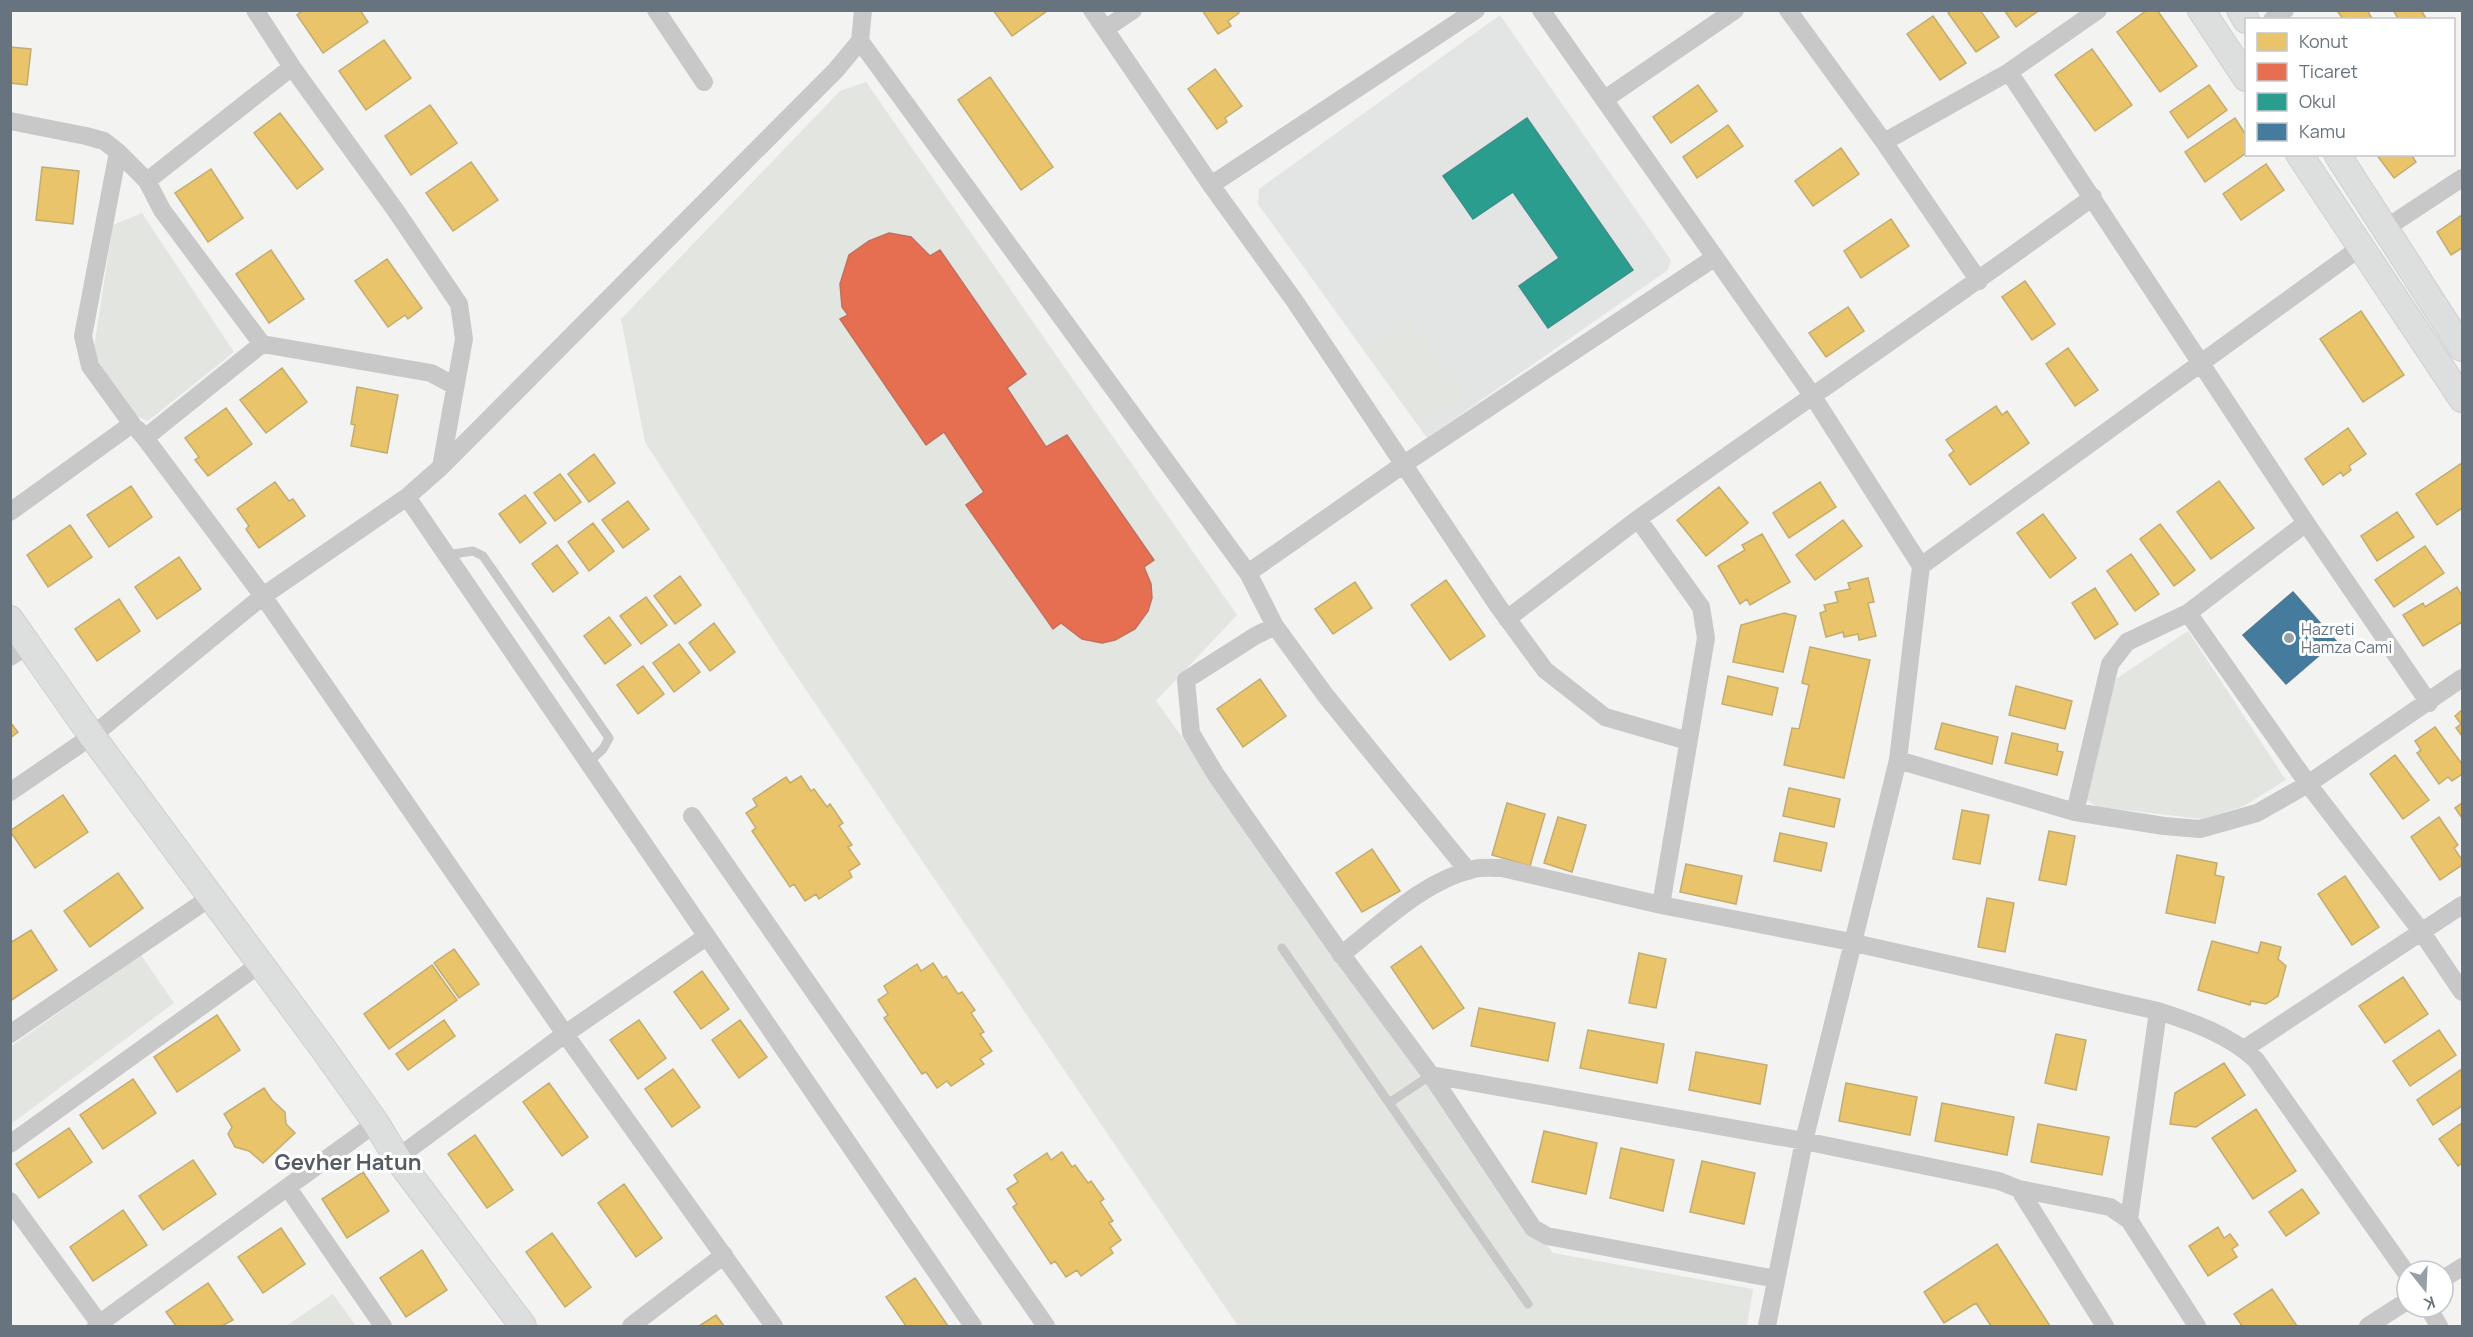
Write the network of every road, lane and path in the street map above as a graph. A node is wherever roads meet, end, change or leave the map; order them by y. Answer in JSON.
{"nodes":[{"id":1,"x":255,"y":10,"type":"edge"},
{"id":2,"x":656,"y":10,"type":"edge"},
{"id":3,"x":863,"y":10,"type":"edge"},
{"id":4,"x":1092,"y":10,"type":"edge"},
{"id":5,"x":1133,"y":10,"type":"edge"},
{"id":6,"x":1476,"y":10,"type":"edge"},
{"id":7,"x":1541,"y":10,"type":"edge"},
{"id":8,"x":1735,"y":10,"type":"edge"},
{"id":9,"x":1788,"y":10,"type":"edge"},
{"id":10,"x":2098,"y":10,"type":"edge"},
{"id":11,"x":2201,"y":10,"type":"edge"},
{"id":12,"x":1105,"y":29,"type":"junction"},
{"id":13,"x":860,"y":41,"type":"junction"},
{"id":14,"x":292,"y":67,"type":"junction"},
{"id":15,"x":2009,"y":72,"type":"junction"},
{"id":16,"x":2245,"y":75,"type":"edge"},
{"id":17,"x":704,"y":82,"type":"dead end"},
{"id":18,"x":1605,"y":99,"type":"junction"},
{"id":19,"x":10,"y":121,"type":"edge"},
{"id":20,"x":1884,"y":142,"type":"junction"},
{"id":21,"x":118,"y":152,"type":"junction"},
{"id":22,"x":2300,"y":156,"type":"edge"},
{"id":23,"x":2338,"y":156,"type":"edge"},
{"id":24,"x":2463,"y":178,"type":"edge"},
{"id":25,"x":147,"y":181,"type":"junction"},
{"id":26,"x":1211,"y":184,"type":"junction"},
{"id":27,"x":2093,"y":197,"type":"junction"},
{"id":28,"x":2386,"y":228,"type":"junction"},
{"id":29,"x":2361,"y":247,"type":"junction"},
{"id":30,"x":1714,"y":258,"type":"junction"},
{"id":31,"x":1979,"y":281,"type":"junction"},
{"id":32,"x":262,"y":344,"type":"junction"},
{"id":33,"x":2463,"y":348,"type":"edge"},
{"id":34,"x":2201,"y":361,"type":"junction"},
{"id":35,"x":455,"y":386,"type":"junction"},
{"id":36,"x":1812,"y":395,"type":"junction"},
{"id":37,"x":2463,"y":399,"type":"edge"},
{"id":38,"x":132,"y":424,"type":"junction"},
{"id":39,"x":145,"y":438,"type":"junction"},
{"id":40,"x":1404,"y":464,"type":"junction"},
{"id":41,"x":441,"y":467,"type":"junction"},
{"id":42,"x":406,"y":497,"type":"junction"},
{"id":43,"x":10,"y":512,"type":"edge"},
{"id":44,"x":1638,"y":519,"type":"junction"},
{"id":45,"x":2306,"y":523,"type":"junction"},
{"id":46,"x":446,"y":555,"type":"junction"},
{"id":47,"x":1921,"y":566,"type":"junction"},
{"id":48,"x":1250,"y":576,"type":"junction"},
{"id":49,"x":263,"y":596,"type":"junction"},
{"id":50,"x":2188,"y":614,"type":"junction"},
{"id":51,"x":10,"y":619,"type":"edge"},
{"id":52,"x":1507,"y":619,"type":"junction"},
{"id":53,"x":1275,"y":626,"type":"junction"},
{"id":54,"x":20,"y":651,"type":"edge"},
{"id":55,"x":2463,"y":678,"type":"edge"},
{"id":56,"x":2429,"y":703,"type":"junction"},
{"id":57,"x":92,"y":736,"type":"junction"},
{"id":58,"x":1688,"y":741,"type":"junction"},
{"id":59,"x":1898,"y":760,"type":"junction"},
{"id":60,"x":588,"y":763,"type":"junction"},
{"id":61,"x":2307,"y":784,"type":"junction"},
{"id":62,"x":10,"y":792,"type":"edge"},
{"id":63,"x":2075,"y":812,"type":"junction"},
{"id":64,"x":692,"y":816,"type":"dead end"},
{"id":65,"x":1468,"y":871,"type":"junction"},
{"id":66,"x":211,"y":897,"type":"junction"},
{"id":67,"x":1661,"y":905,"type":"junction"},
{"id":68,"x":2463,"y":905,"type":"edge"},
{"id":69,"x":2421,"y":931,"type":"junction"},
{"id":70,"x":706,"y":937,"type":"junction"},
{"id":71,"x":1853,"y":943,"type":"junction"},
{"id":72,"x":1282,"y":948,"type":"dead end"},
{"id":73,"x":1341,"y":955,"type":"junction"},
{"id":74,"x":260,"y":964,"type":"junction"},
{"id":75,"x":2463,"y":992,"type":"edge"},
{"id":76,"x":2158,"y":1011,"type":"junction"},
{"id":77,"x":10,"y":1034,"type":"edge"},
{"id":78,"x":565,"y":1034,"type":"junction"},
{"id":79,"x":2244,"y":1049,"type":"junction"},
{"id":80,"x":1431,"y":1075,"type":"junction"},
{"id":81,"x":1389,"y":1103,"type":"junction"},
{"id":82,"x":376,"y":1123,"type":"junction"},
{"id":83,"x":1804,"y":1141,"type":"junction"},
{"id":84,"x":10,"y":1144,"type":"edge"},
{"id":85,"x":397,"y":1158,"type":"junction"},
{"id":86,"x":288,"y":1188,"type":"junction"},
{"id":87,"x":2019,"y":1189,"type":"junction"},
{"id":88,"x":10,"y":1201,"type":"edge"},
{"id":89,"x":2129,"y":1220,"type":"junction"},
{"id":90,"x":724,"y":1255,"type":"junction"},
{"id":91,"x":2397,"y":1259,"type":"edge"},
{"id":92,"x":1776,"y":1279,"type":"junction"},
{"id":93,"x":1528,"y":1304,"type":"dead end"},
{"id":94,"x":2395,"y":1309,"type":"edge"},
{"id":95,"x":97,"y":1325,"type":"edge"},
{"id":96,"x":383,"y":1326,"type":"edge"},
{"id":97,"x":523,"y":1326,"type":"edge"},
{"id":98,"x":631,"y":1326,"type":"edge"},
{"id":99,"x":774,"y":1326,"type":"edge"},
{"id":100,"x":973,"y":1326,"type":"edge"},
{"id":101,"x":1046,"y":1326,"type":"edge"},
{"id":102,"x":1767,"y":1326,"type":"edge"},
{"id":103,"x":2105,"y":1326,"type":"edge"},
{"id":104,"x":2197,"y":1326,"type":"edge"},
{"id":105,"x":2368,"y":1326,"type":"edge"}],
"edges":[{"from":1,"to":14,"type":"street"},
{"from":2,"to":17,"type":"street"},
{"from":3,"to":13,"type":"street"},
{"from":4,"to":12,"type":"street"},
{"from":5,"to":12,"type":"street"},
{"from":6,"to":26,"type":"street"},
{"from":7,"to":18,"type":"street"},
{"from":8,"to":18,"type":"street"},
{"from":9,"to":20,"type":"street"},
{"from":10,"to":15,"type":"street"},
{"from":11,"to":16,"type":"street"},
{"from":12,"to":26,"type":"street"},
{"from":13,"to":41,"type":"street"},
{"from":13,"to":48,"type":"street"},
{"from":14,"to":25,"type":"street"},
{"from":14,"to":35,"type":"street"},
{"from":15,"to":20,"type":"street"},
{"from":15,"to":27,"type":"street"},
{"from":18,"to":30,"type":"street"},
{"from":19,"to":21,"type":"street"},
{"from":20,"to":31,"type":"street"},
{"from":21,"to":25,"type":"street"},
{"from":21,"to":38,"type":"street"},
{"from":22,"to":29,"type":"street"},
{"from":23,"to":28,"type":"street"},
{"from":24,"to":28,"type":"street"},
{"from":25,"to":32,"type":"street"},
{"from":26,"to":40,"type":"street"},
{"from":27,"to":31,"type":"street"},
{"from":27,"to":34,"type":"street"},
{"from":28,"to":33,"type":"street"},
{"from":29,"to":34,"type":"street"},
{"from":29,"to":37,"type":"street"},
{"from":30,"to":36,"type":"street"},
{"from":30,"to":40,"type":"street"},
{"from":31,"to":36,"type":"street"},
{"from":32,"to":35,"type":"street"},
{"from":32,"to":39,"type":"street"},
{"from":34,"to":45,"type":"street"},
{"from":34,"to":47,"type":"street"},
{"from":35,"to":41,"type":"street"},
{"from":36,"to":44,"type":"street"},
{"from":36,"to":47,"type":"street"},
{"from":38,"to":39,"type":"street"},
{"from":38,"to":43,"type":"street"},
{"from":39,"to":49,"type":"street"},
{"from":40,"to":48,"type":"street"},
{"from":40,"to":52,"type":"street"},
{"from":41,"to":42,"type":"street"},
{"from":42,"to":46,"type":"street"},
{"from":42,"to":49,"type":"street"},
{"from":44,"to":52,"type":"street"},
{"from":44,"to":58,"type":"street"},
{"from":45,"to":50,"type":"street"},
{"from":45,"to":56,"type":"street"},
{"from":46,"to":60,"type":"street"},
{"from":46,"to":60,"type":"lane"},
{"from":47,"to":59,"type":"street"},
{"from":48,"to":53,"type":"street"},
{"from":49,"to":57,"type":"street"},
{"from":49,"to":78,"type":"street"},
{"from":50,"to":61,"type":"street"},
{"from":50,"to":63,"type":"street"},
{"from":51,"to":54,"type":"street"},
{"from":52,"to":58,"type":"street"},
{"from":53,"to":65,"type":"street"},
{"from":53,"to":73,"type":"street"},
{"from":54,"to":57,"type":"street"},
{"from":55,"to":56,"type":"street"},
{"from":56,"to":61,"type":"street"},
{"from":57,"to":62,"type":"street"},
{"from":57,"to":66,"type":"street"},
{"from":58,"to":67,"type":"street"},
{"from":59,"to":63,"type":"street"},
{"from":59,"to":71,"type":"street"},
{"from":60,"to":70,"type":"street"},
{"from":61,"to":63,"type":"street"},
{"from":61,"to":69,"type":"street"},
{"from":64,"to":101,"type":"street"},
{"from":65,"to":67,"type":"street"},
{"from":65,"to":73,"type":"street"},
{"from":66,"to":74,"type":"street"},
{"from":66,"to":77,"type":"street"},
{"from":67,"to":71,"type":"street"},
{"from":68,"to":69,"type":"street"},
{"from":69,"to":75,"type":"street"},
{"from":69,"to":79,"type":"street"},
{"from":70,"to":78,"type":"street"},
{"from":70,"to":100,"type":"street"},
{"from":71,"to":76,"type":"street"},
{"from":71,"to":83,"type":"street"},
{"from":72,"to":81,"type":"lane"},
{"from":73,"to":80,"type":"street"},
{"from":74,"to":82,"type":"street"},
{"from":74,"to":84,"type":"street"},
{"from":76,"to":79,"type":"street"},
{"from":76,"to":89,"type":"street"},
{"from":78,"to":85,"type":"street"},
{"from":78,"to":90,"type":"street"},
{"from":79,"to":91,"type":"street"},
{"from":80,"to":81,"type":"lane"},
{"from":80,"to":83,"type":"street"},
{"from":80,"to":92,"type":"street"},
{"from":81,"to":93,"type":"lane"},
{"from":82,"to":85,"type":"street"},
{"from":82,"to":86,"type":"street"},
{"from":83,"to":87,"type":"street"},
{"from":83,"to":92,"type":"street"},
{"from":85,"to":97,"type":"street"},
{"from":86,"to":95,"type":"street"},
{"from":86,"to":96,"type":"street"},
{"from":87,"to":89,"type":"street"},
{"from":87,"to":103,"type":"street"},
{"from":88,"to":95,"type":"street"},
{"from":89,"to":104,"type":"street"},
{"from":90,"to":98,"type":"street"},
{"from":90,"to":99,"type":"street"},
{"from":92,"to":102,"type":"street"},
{"from":94,"to":105,"type":"street"}]}
